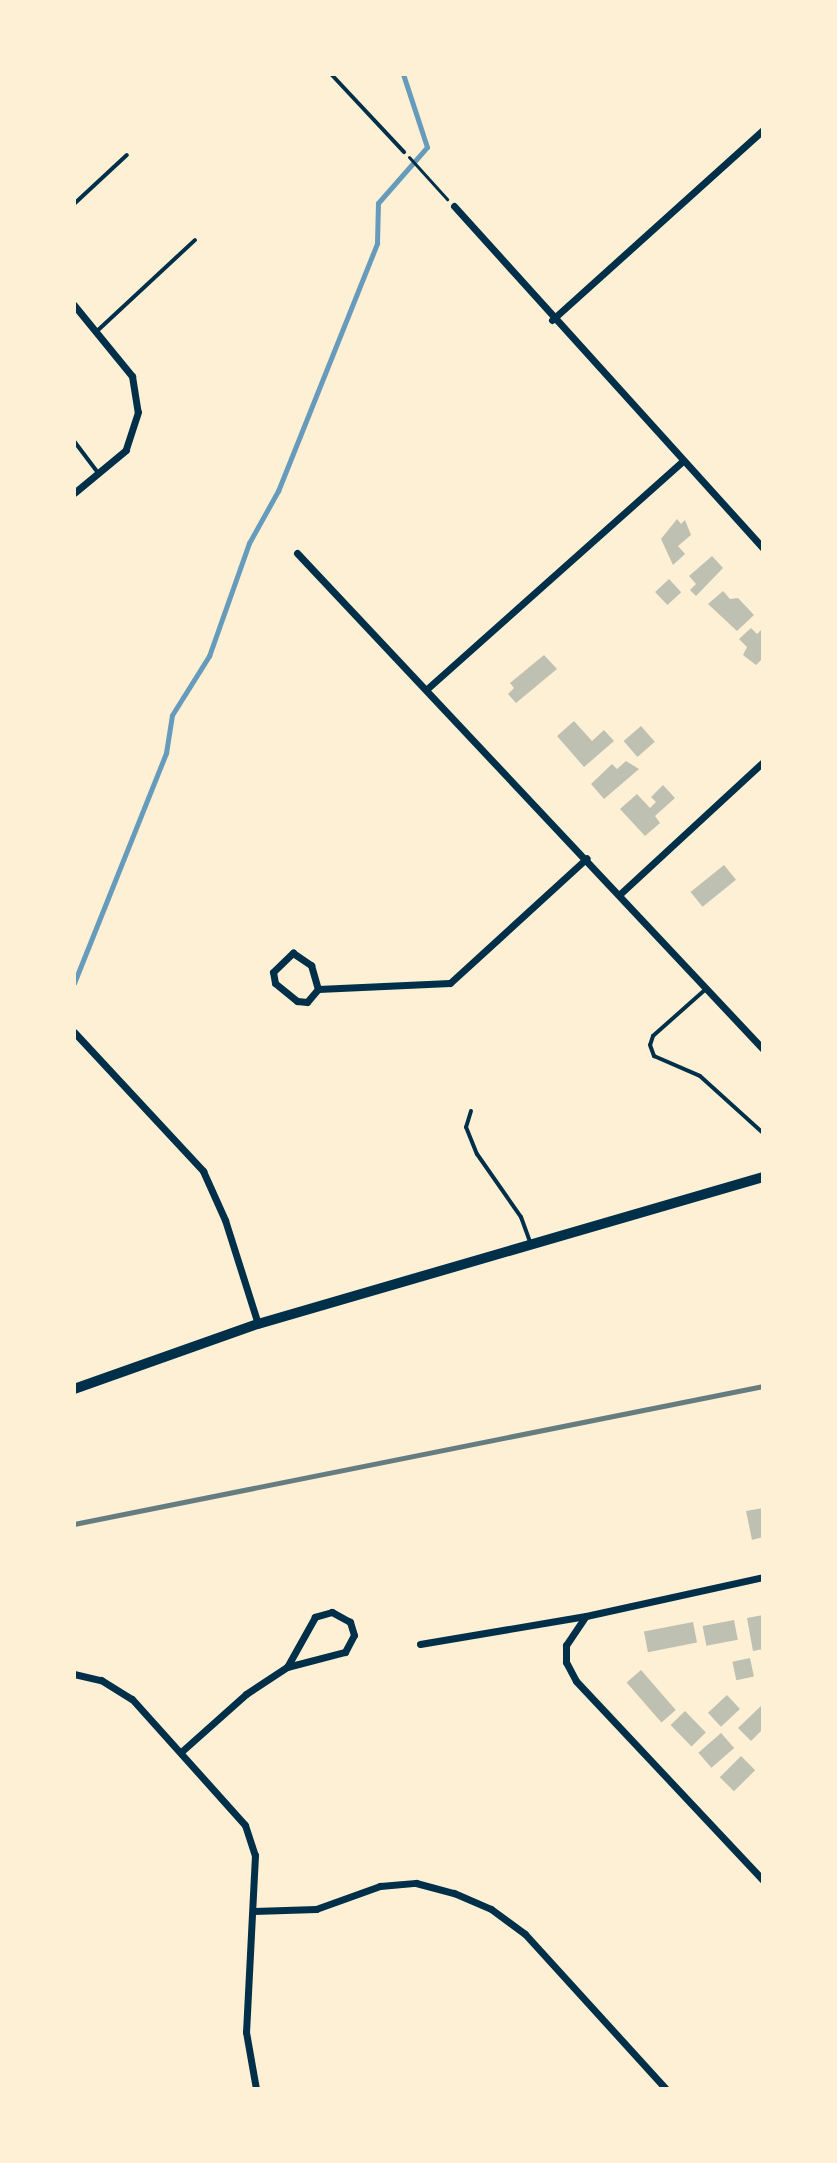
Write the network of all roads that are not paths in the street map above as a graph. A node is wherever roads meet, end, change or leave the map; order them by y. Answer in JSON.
{"nodes":[{"id":1,"x":331,"y":74,"type":"edge"},
{"id":2,"x":763,"y":130,"type":"edge"},
{"id":3,"x":404,"y":152,"type":"road end"},
{"id":4,"x":127,"y":155,"type":"dead end"},
{"id":5,"x":74,"y":204,"type":"edge"},
{"id":6,"x":454,"y":206,"type":"road end"},
{"id":7,"x":195,"y":240,"type":"dead end"},
{"id":8,"x":74,"y":305,"type":"edge"},
{"id":9,"x":552,"y":320,"type":"junction"},
{"id":10,"x":96,"y":332,"type":"junction"},
{"id":11,"x":74,"y":441,"type":"edge"},
{"id":12,"x":683,"y":461,"type":"junction"},
{"id":13,"x":99,"y":474,"type":"junction"},
{"id":14,"x":74,"y":493,"type":"edge"},
{"id":15,"x":763,"y":548,"type":"edge"},
{"id":16,"x":297,"y":553,"type":"dead end"},
{"id":17,"x":428,"y":688,"type":"junction"},
{"id":18,"x":763,"y":762,"type":"edge"},
{"id":19,"x":587,"y":858,"type":"junction"},
{"id":20,"x":620,"y":894,"type":"junction"},
{"id":21,"x":707,"y":988,"type":"junction"},
{"id":22,"x":318,"y":989,"type":"junction"},
{"id":23,"x":76,"y":1033,"type":"edge"},
{"id":24,"x":763,"y":1049,"type":"edge"},
{"id":25,"x":471,"y":1111,"type":"dead end"},
{"id":26,"x":763,"y":1133,"type":"edge"},
{"id":27,"x":763,"y":1177,"type":"edge"},
{"id":28,"x":531,"y":1245,"type":"junction"},
{"id":29,"x":258,"y":1324,"type":"junction"},
{"id":30,"x":74,"y":1389,"type":"edge"},
{"id":31,"x":763,"y":1577,"type":"edge"},
{"id":32,"x":586,"y":1616,"type":"junction"},
{"id":33,"x":420,"y":1644,"type":"dead end"},
{"id":34,"x":287,"y":1667,"type":"junction"},
{"id":35,"x":74,"y":1674,"type":"edge"},
{"id":36,"x":181,"y":1752,"type":"junction"},
{"id":37,"x":763,"y":1880,"type":"edge"},
{"id":38,"x":254,"y":1911,"type":"junction"},
{"id":39,"x":256,"y":2089,"type":"edge"},
{"id":40,"x":666,"y":2089,"type":"edge"}],
"edges":[{"from":1,"to":3,"type":"lane"},
{"from":2,"to":9,"type":"street"},
{"from":4,"to":5,"type":"lane"},
{"from":6,"to":9,"type":"street"},
{"from":7,"to":10,"type":"lane"},
{"from":8,"to":10,"type":"street"},
{"from":9,"to":12,"type":"street"},
{"from":10,"to":13,"type":"street"},
{"from":11,"to":13,"type":"lane"},
{"from":12,"to":15,"type":"street"},
{"from":12,"to":17,"type":"street"},
{"from":13,"to":14,"type":"street"},
{"from":16,"to":17,"type":"street"},
{"from":17,"to":19,"type":"street"},
{"from":18,"to":20,"type":"street"},
{"from":19,"to":20,"type":"street"},
{"from":19,"to":22,"type":"street"},
{"from":20,"to":21,"type":"street"},
{"from":21,"to":24,"type":"street"},
{"from":21,"to":26,"type":"lane"},
{"from":22,"to":22,"type":"street"},
{"from":23,"to":29,"type":"street"},
{"from":25,"to":28,"type":"lane"},
{"from":27,"to":28,"type":"main road"},
{"from":28,"to":29,"type":"main road"},
{"from":29,"to":30,"type":"main road"},
{"from":31,"to":32,"type":"street"},
{"from":32,"to":33,"type":"street"},
{"from":32,"to":37,"type":"street"},
{"from":34,"to":34,"type":"street"},
{"from":34,"to":36,"type":"street"},
{"from":35,"to":36,"type":"street"},
{"from":36,"to":38,"type":"street"},
{"from":38,"to":39,"type":"street"},
{"from":38,"to":40,"type":"street"}]}
